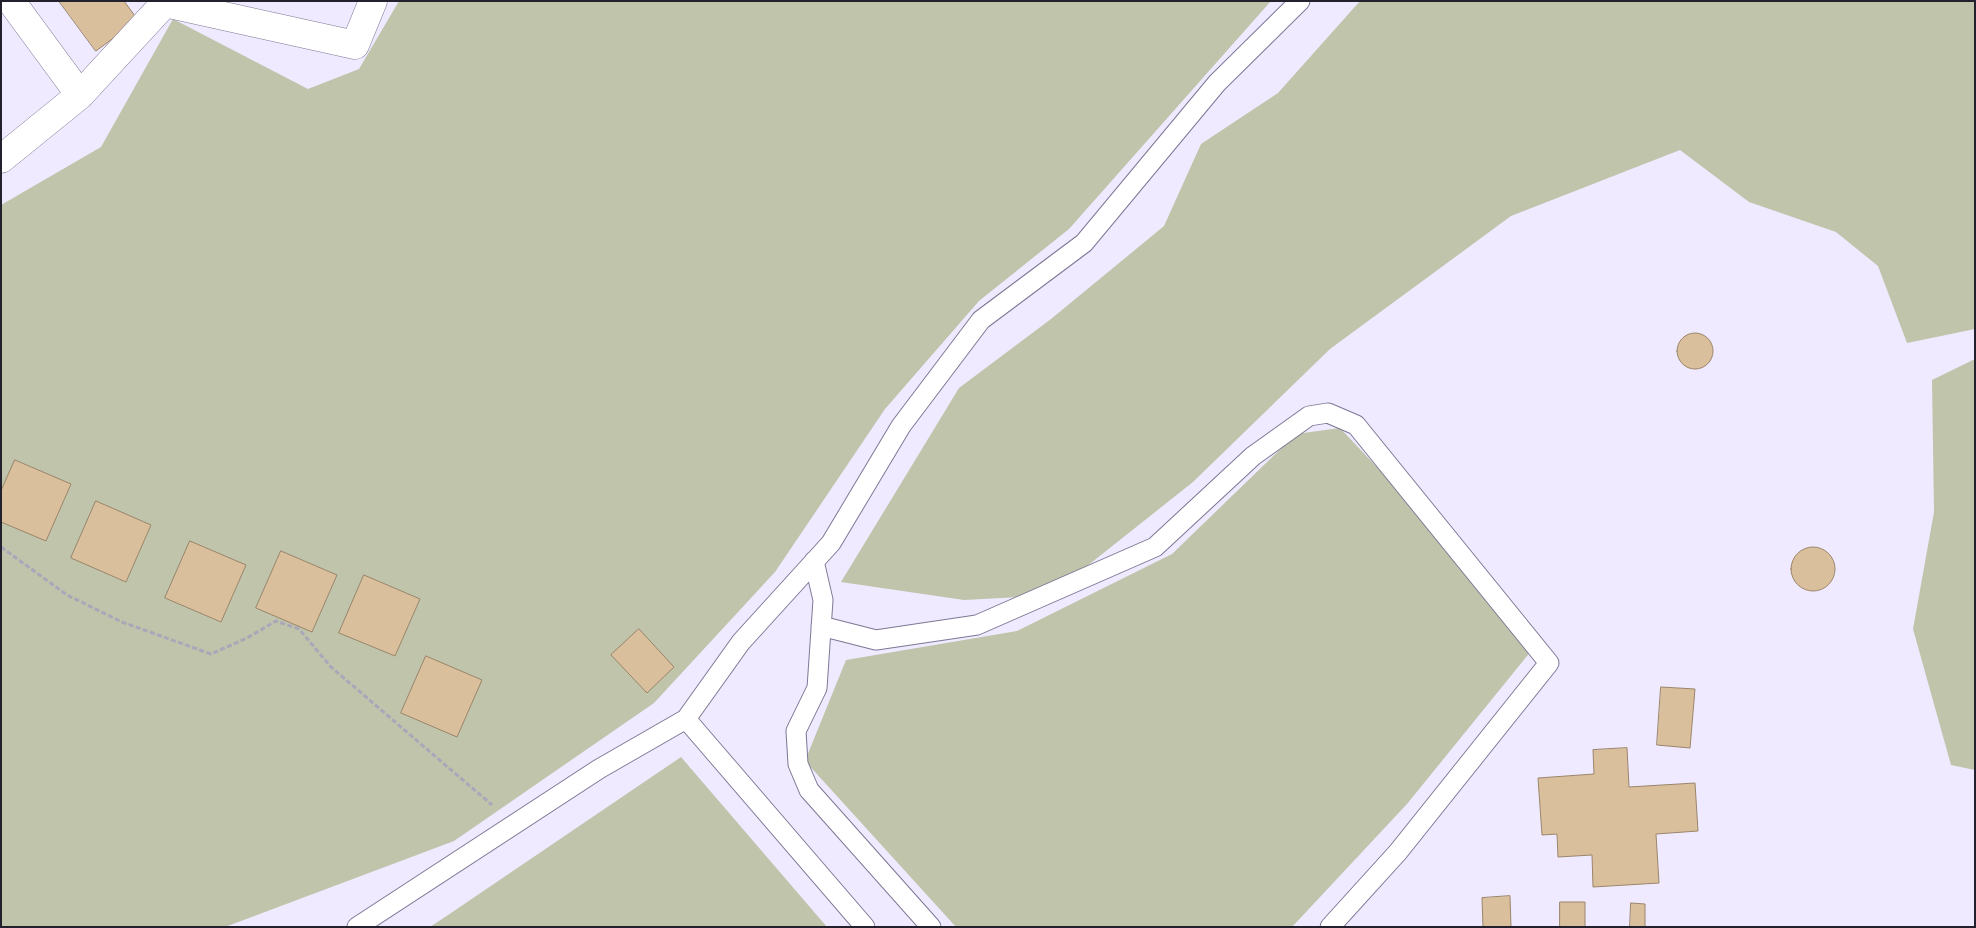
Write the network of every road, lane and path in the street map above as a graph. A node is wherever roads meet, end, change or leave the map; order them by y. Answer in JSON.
{"nodes":[{"id":1,"x":11,"y":1,"type":"edge"},
{"id":2,"x":373,"y":1,"type":"edge"},
{"id":3,"x":1300,"y":1,"type":"edge"},
{"id":4,"x":165,"y":2,"type":"edge"},
{"id":5,"x":80,"y":96,"type":"junction"},
{"id":6,"x":1,"y":159,"type":"edge"},
{"id":7,"x":1,"y":547,"type":"edge"},
{"id":8,"x":814,"y":561,"type":"junction"},
{"id":9,"x":821,"y":626,"type":"junction"},
{"id":10,"x":686,"y":719,"type":"junction"},
{"id":11,"x":515,"y":824,"type":"junction"},
{"id":12,"x":357,"y":927,"type":"edge"},
{"id":13,"x":865,"y":927,"type":"edge"},
{"id":14,"x":931,"y":927,"type":"edge"},
{"id":15,"x":1330,"y":927,"type":"edge"}],
"edges":[{"from":1,"to":5,"type":"street"},
{"from":2,"to":4,"type":"street"},
{"from":3,"to":8,"type":"lane"},
{"from":4,"to":5,"type":"street"},
{"from":5,"to":6,"type":"street"},
{"from":7,"to":11,"type":"path"},
{"from":8,"to":9,"type":"lane"},
{"from":8,"to":10,"type":"lane"},
{"from":9,"to":14,"type":"lane"},
{"from":9,"to":15,"type":"lane"},
{"from":10,"to":11,"type":"lane"},
{"from":10,"to":13,"type":"lane"},
{"from":11,"to":12,"type":"lane"}]}
